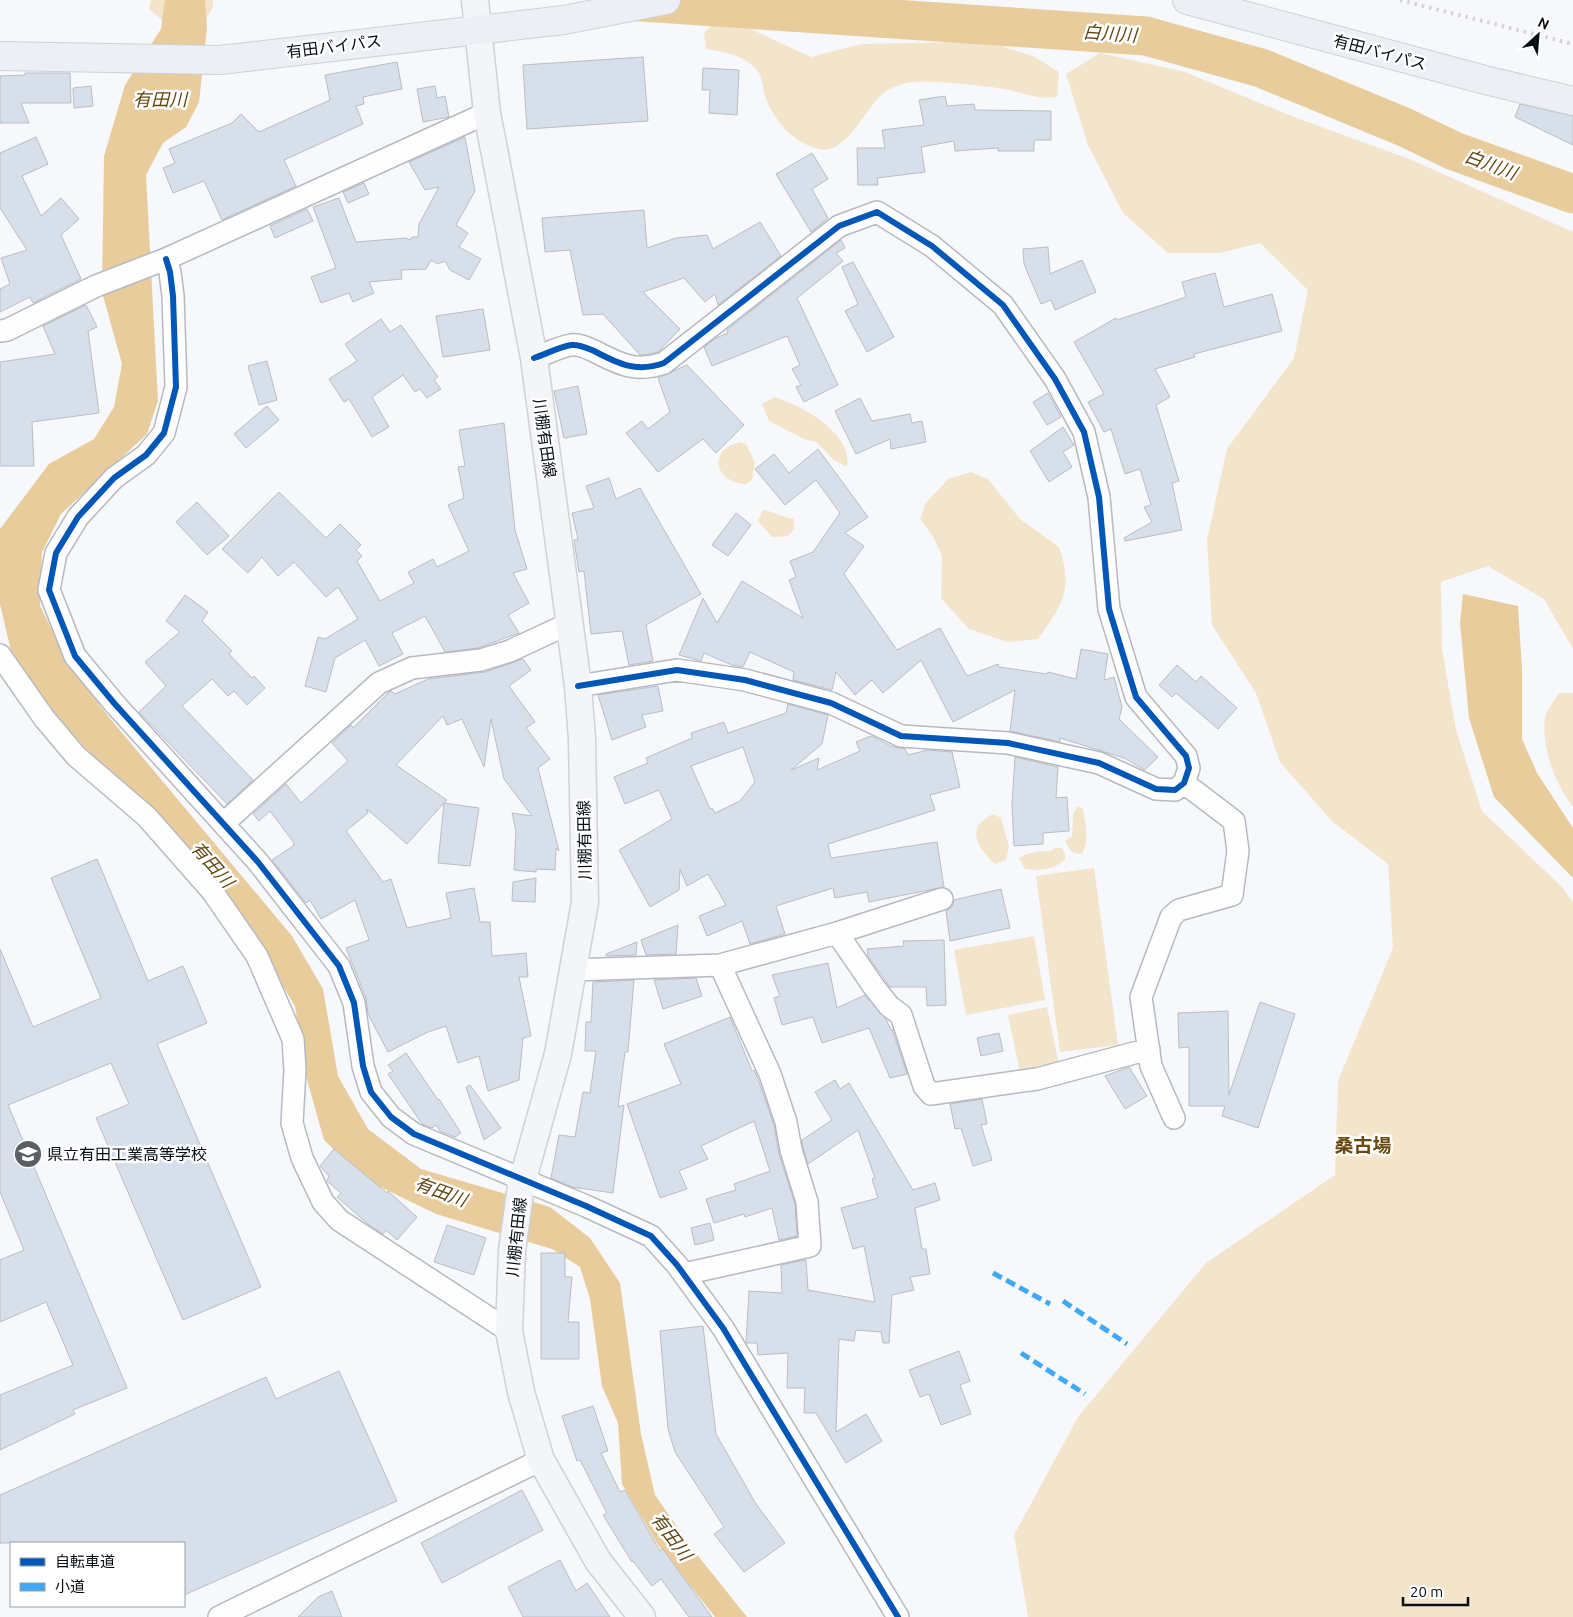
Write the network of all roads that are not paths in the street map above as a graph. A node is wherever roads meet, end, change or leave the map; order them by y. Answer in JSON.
{"nodes":[{"id":1,"x":475,"y":0,"type":"edge"},
{"id":2,"x":666,"y":0,"type":"edge"},
{"id":3,"x":1187,"y":0,"type":"edge"},
{"id":4,"x":479,"y":29,"type":"junction"},
{"id":5,"x":0,"y":56,"type":"edge"},
{"id":6,"x":1573,"y":101,"type":"edge"},
{"id":7,"x":486,"y":113,"type":"junction"},
{"id":8,"x":166,"y":259,"type":"junction"},
{"id":9,"x":0,"y":331,"type":"edge"},
{"id":10,"x":534,"y":358,"type":"junction"},
{"id":11,"x":570,"y":623,"type":"junction"},
{"id":12,"x":0,"y":655,"type":"edge"},
{"id":13,"x":578,"y":686,"type":"junction"},
{"id":14,"x":1184,"y":783,"type":"junction"},
{"id":15,"x":224,"y":823,"type":"junction"},
{"id":16,"x":942,"y":899,"type":"dead end"},
{"id":17,"x":837,"y":933,"type":"junction"},
{"id":18,"x":720,"y":965,"type":"junction"},
{"id":19,"x":573,"y":970,"type":"junction"},
{"id":20,"x":1149,"y":1049,"type":"junction"},
{"id":21,"x":1174,"y":1118,"type":"dead end"},
{"id":22,"x":522,"y":1182,"type":"junction"},
{"id":23,"x":684,"y":1274,"type":"junction"},
{"id":24,"x":509,"y":1332,"type":"junction"},
{"id":25,"x":542,"y":1460,"type":"junction"},
{"id":26,"x":219,"y":1617,"type":"edge"},
{"id":27,"x":642,"y":1617,"type":"edge"},
{"id":28,"x":898,"y":1617,"type":"edge"}],
"edges":[{"from":1,"to":4,"type":"main road","name":"川棚有田線"},
{"from":2,"to":4,"type":"highway","name":"有田バイパス"},
{"from":3,"to":6,"type":"highway","name":"有田バイパス"},
{"from":4,"to":5,"type":"highway","name":"有田バイパス"},
{"from":4,"to":7,"type":"main road","name":"川棚有田線"},
{"from":7,"to":8,"type":"street"},
{"from":7,"to":10,"type":"main road","name":"川棚有田線"},
{"from":8,"to":9,"type":"street"},
{"from":8,"to":15,"type":"street"},
{"from":10,"to":11,"type":"main road","name":"川棚有田線"},
{"from":10,"to":14,"type":"street"},
{"from":11,"to":13,"type":"main road","name":"川棚有田線"},
{"from":11,"to":15,"type":"street"},
{"from":12,"to":24,"type":"street"},
{"from":13,"to":14,"type":"street"},
{"from":13,"to":19,"type":"main road","name":"川棚有田線"},
{"from":14,"to":20,"type":"street"},
{"from":15,"to":22,"type":"street"},
{"from":16,"to":17,"type":"street"},
{"from":17,"to":18,"type":"street"},
{"from":17,"to":20,"type":"street"},
{"from":18,"to":19,"type":"street"},
{"from":18,"to":23,"type":"street"},
{"from":19,"to":22,"type":"main road","name":"川棚有田線"},
{"from":20,"to":21,"type":"street"},
{"from":22,"to":23,"type":"street"},
{"from":22,"to":24,"type":"main road","name":"川棚有田線"},
{"from":23,"to":28,"type":"street"},
{"from":24,"to":25,"type":"main road","name":"川棚有田線"},
{"from":25,"to":26,"type":"street"},
{"from":25,"to":27,"type":"main road","name":"川棚有田線"}]}
